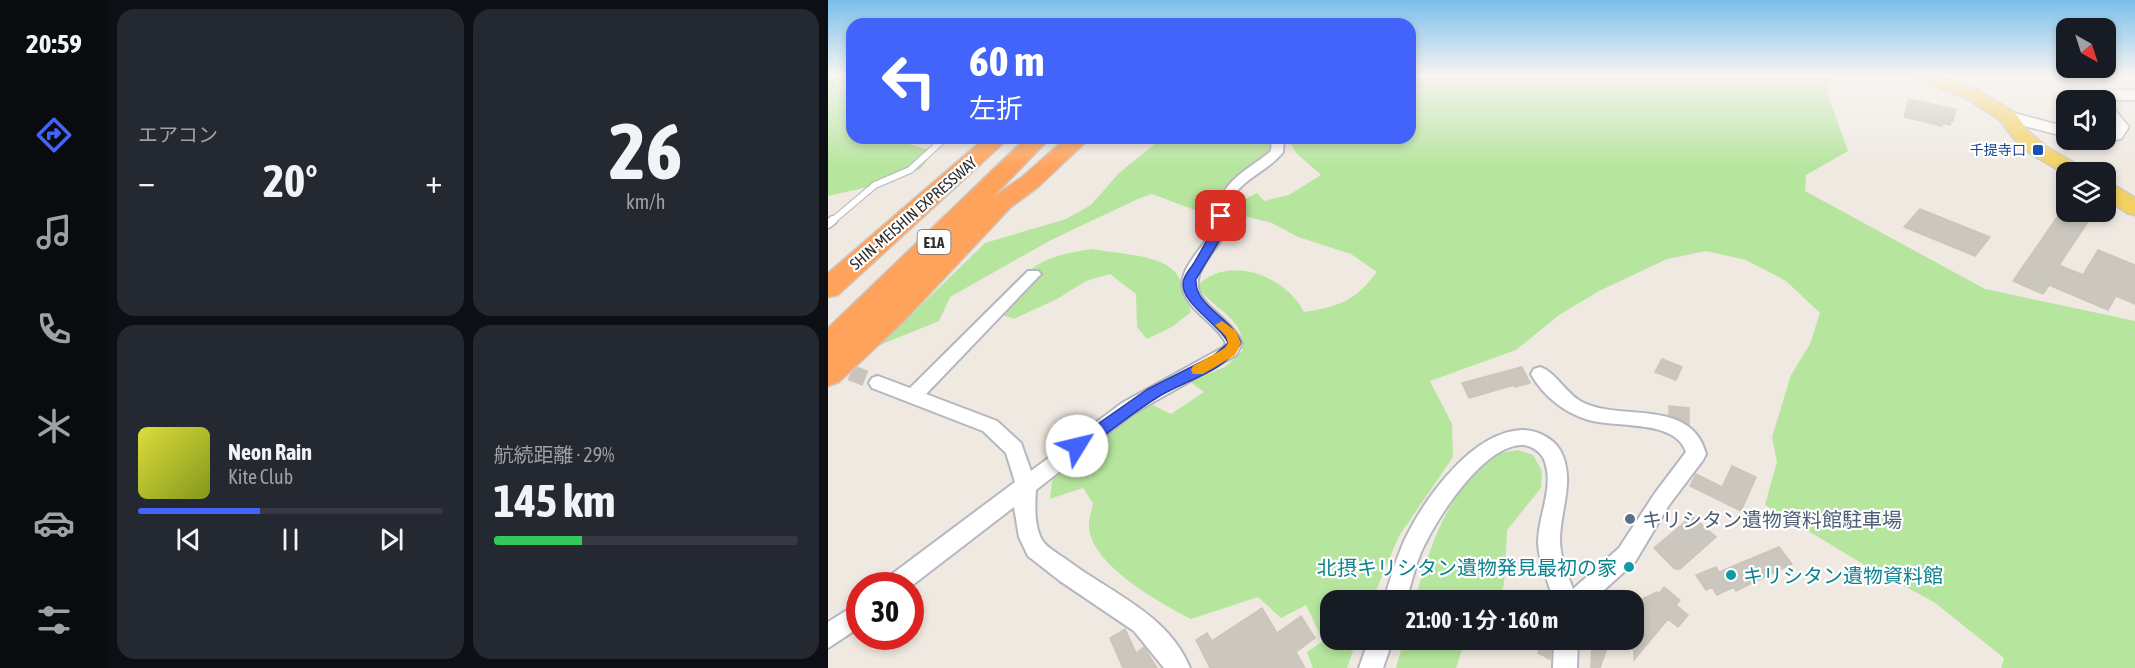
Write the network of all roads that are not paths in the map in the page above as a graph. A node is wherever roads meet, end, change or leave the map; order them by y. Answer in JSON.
{"nodes":[{"id":1,"x":1991,"y":106,"type":"edge"},
{"id":2,"x":2007,"y":116,"type":"junction"},
{"id":3,"x":2056,"y":129,"type":"edge"},
{"id":4,"x":938,"y":144,"type":"edge"},
{"id":5,"x":959,"y":144,"type":"edge"},
{"id":6,"x":967,"y":144,"type":"edge"},
{"id":7,"x":991,"y":144,"type":"edge"},
{"id":8,"x":1033,"y":144,"type":"edge"},
{"id":9,"x":1060,"y":144,"type":"edge"},
{"id":10,"x":1073,"y":144,"type":"edge"},
{"id":11,"x":1278,"y":144,"type":"edge"},
{"id":12,"x":2059,"y":162,"type":"edge"},
{"id":13,"x":918,"y":187,"type":"junction"},
{"id":14,"x":2116,"y":196,"type":"edge"},
{"id":15,"x":1002,"y":202,"type":"junction"},
{"id":16,"x":2135,"y":208,"type":"edge"},
{"id":17,"x":828,"y":224,"type":"edge"},
{"id":18,"x":828,"y":266,"type":"edge"},
{"id":19,"x":1033,"y":274,"type":"dead end"},
{"id":20,"x":828,"y":288,"type":"edge"},
{"id":21,"x":828,"y":346,"type":"edge"},
{"id":22,"x":828,"y":374,"type":"edge"},
{"id":23,"x":1540,"y":374,"type":"dead end"},
{"id":24,"x":878,"y":383,"type":"tunnel mouth"},
{"id":25,"x":913,"y":396,"type":"junction"},
{"id":26,"x":1026,"y":485,"type":"junction"},
{"id":27,"x":913,"y":572,"type":"edge"},
{"id":28,"x":1398,"y":590,"type":"edge"},
{"id":29,"x":1562,"y":590,"type":"edge"},
{"id":30,"x":1588,"y":590,"type":"edge"},
{"id":31,"x":846,"y":623,"type":"edge"},
{"id":32,"x":828,"y":636,"type":"edge"},
{"id":33,"x":1377,"y":650,"type":"edge"},
{"id":34,"x":1565,"y":650,"type":"edge"},
{"id":35,"x":1178,"y":668,"type":"edge"},
{"id":36,"x":1371,"y":668,"type":"edge"},
{"id":37,"x":1564,"y":668,"type":"edge"}],
"edges":[{"from":1,"to":2,"type":"main road"},
{"from":2,"to":3,"type":"main road"},
{"from":2,"to":12,"type":"main road"},
{"from":4,"to":17,"type":"lane"},
{"from":5,"to":13,"type":"highway"},
{"from":6,"to":13,"type":"highway"},
{"from":7,"to":20,"type":"highway","name":"SHIN-MEISHIN EXPRESSWAY","number":"E1A"},
{"from":8,"to":21,"type":"highway","name":"SHIN-MEISHIN EXPRESSWAY","number":"E1A"},
{"from":9,"to":15,"type":"highway"},
{"from":10,"to":15,"type":"highway"},
{"from":11,"to":26,"type":"street"},
{"from":13,"to":18,"type":"highway"},
{"from":14,"to":16,"type":"main road"},
{"from":15,"to":22,"type":"highway"},
{"from":19,"to":25,"type":"street"},
{"from":23,"to":30,"type":"street"},
{"from":24,"to":25,"type":"street"},
{"from":25,"to":26,"type":"street"},
{"from":26,"to":27,"type":"street"},
{"from":26,"to":35,"type":"street"},
{"from":28,"to":29,"type":"street"},
{"from":31,"to":32,"type":"street"},
{"from":33,"to":36,"type":"street"},
{"from":34,"to":37,"type":"street"}]}
